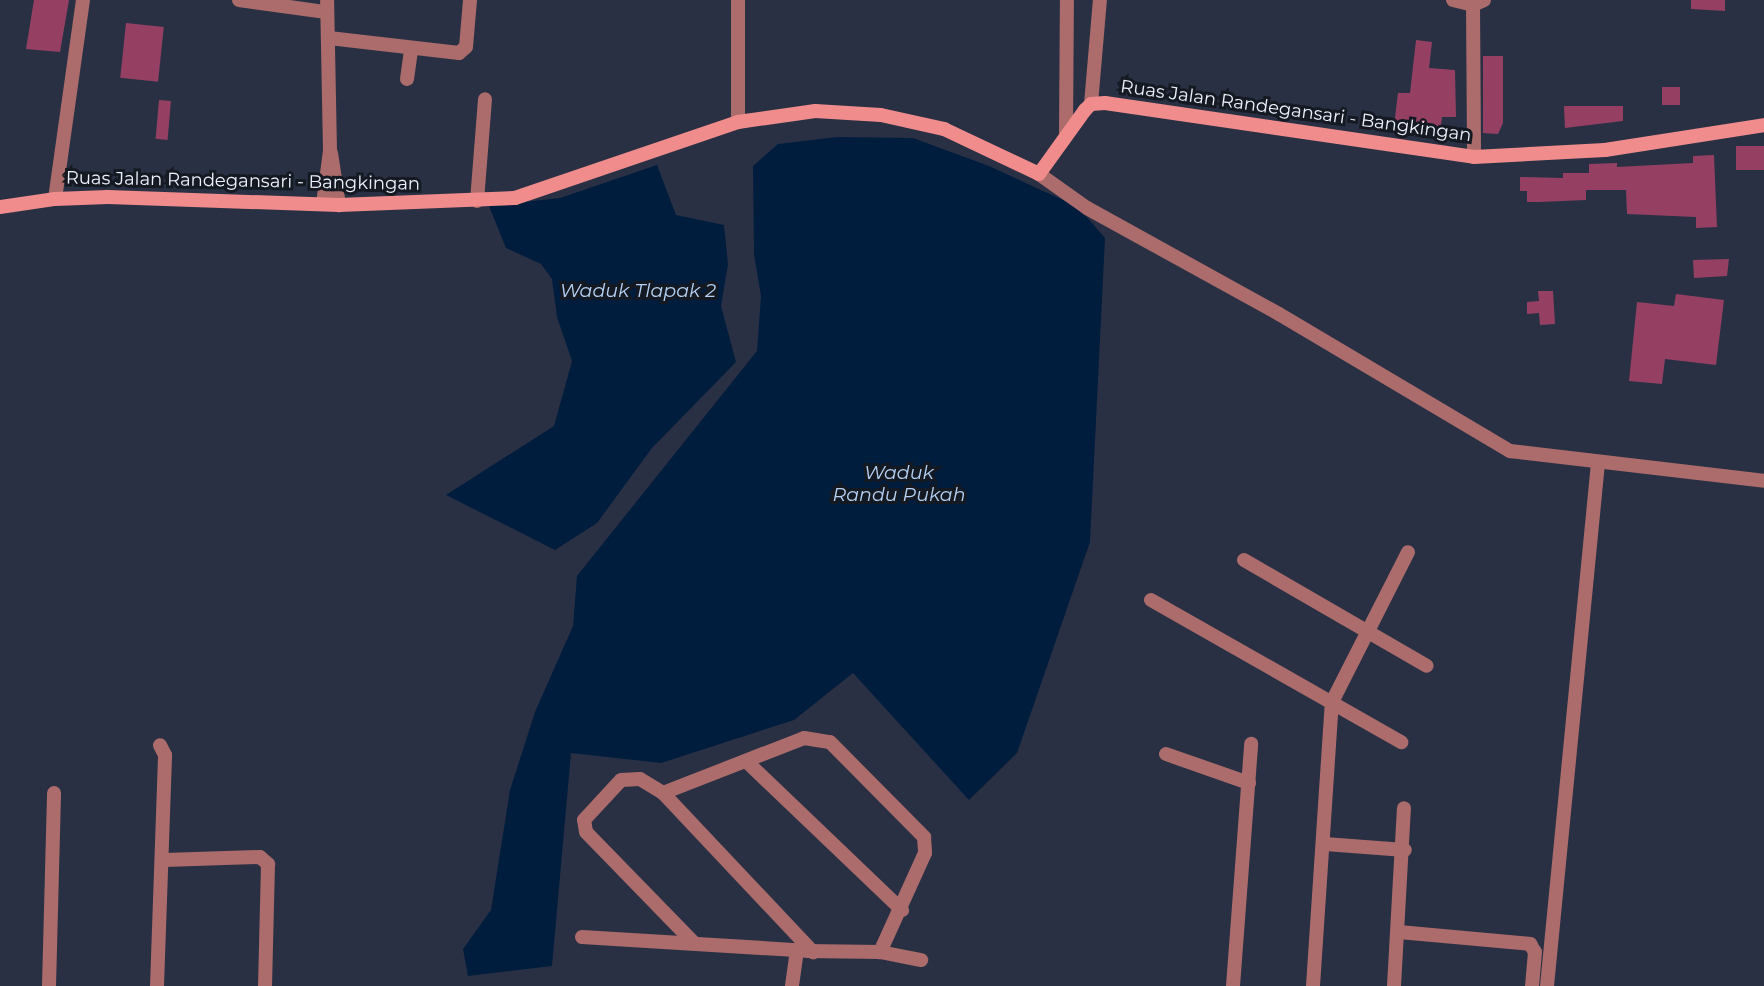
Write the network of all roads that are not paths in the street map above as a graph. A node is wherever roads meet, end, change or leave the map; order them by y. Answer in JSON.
{"nodes":[{"id":1,"x":83,"y":0,"type":"edge"},
{"id":2,"x":239,"y":0,"type":"edge"},
{"id":3,"x":470,"y":0,"type":"edge"},
{"id":4,"x":738,"y":0,"type":"edge"},
{"id":5,"x":1067,"y":0,"type":"edge"},
{"id":6,"x":1100,"y":0,"type":"edge"},
{"id":7,"x":1453,"y":0,"type":"edge"},
{"id":8,"x":1479,"y":2,"type":"edge"},
{"id":9,"x":326,"y":6,"type":"edge"},
{"id":10,"x":329,"y":38,"type":"junction"},
{"id":11,"x":411,"y":49,"type":"junction"},
{"id":12,"x":407,"y":79,"type":"dead end"},
{"id":13,"x":485,"y":99,"type":"dead end"},
{"id":14,"x":1091,"y":104,"type":"junction"},
{"id":15,"x":738,"y":122,"type":"junction"},
{"id":16,"x":1764,"y":125,"type":"edge"},
{"id":17,"x":1066,"y":132,"type":"junction"},
{"id":18,"x":330,"y":151,"type":"junction"},
{"id":19,"x":1474,"y":157,"type":"junction"},
{"id":20,"x":1039,"y":174,"type":"junction"},
{"id":21,"x":55,"y":199,"type":"junction"},
{"id":22,"x":477,"y":201,"type":"junction"},
{"id":23,"x":323,"y":204,"type":"junction"},
{"id":24,"x":339,"y":205,"type":"junction"},
{"id":25,"x":0,"y":207,"type":"edge"},
{"id":26,"x":1598,"y":463,"type":"junction"},
{"id":27,"x":1764,"y":481,"type":"edge"},
{"id":28,"x":1408,"y":552,"type":"dead end"},
{"id":29,"x":1244,"y":560,"type":"dead end"},
{"id":30,"x":1151,"y":600,"type":"dead end"},
{"id":31,"x":1364,"y":633,"type":"junction"},
{"id":32,"x":1427,"y":666,"type":"dead end"},
{"id":33,"x":1332,"y":702,"type":"junction"},
{"id":34,"x":1401,"y":741,"type":"dead end"},
{"id":35,"x":1251,"y":744,"type":"dead end"},
{"id":36,"x":160,"y":745,"type":"dead end"},
{"id":37,"x":1166,"y":754,"type":"dead end"},
{"id":38,"x":746,"y":761,"type":"junction"},
{"id":39,"x":1249,"y":783,"type":"junction"},
{"id":40,"x":54,"y":793,"type":"dead end"},
{"id":41,"x":663,"y":793,"type":"junction"},
{"id":42,"x":1404,"y":808,"type":"dead end"},
{"id":43,"x":1325,"y":844,"type":"junction"},
{"id":44,"x":1405,"y":850,"type":"junction"},
{"id":45,"x":164,"y":860,"type":"junction"},
{"id":46,"x":902,"y":910,"type":"junction"},
{"id":47,"x":1399,"y":932,"type":"junction"},
{"id":48,"x":582,"y":937,"type":"dead end"},
{"id":49,"x":693,"y":942,"type":"junction"},
{"id":50,"x":797,"y":950,"type":"junction"},
{"id":51,"x":813,"y":952,"type":"junction"},
{"id":52,"x":880,"y":952,"type":"junction"},
{"id":53,"x":920,"y":960,"type":"dead end"},
{"id":54,"x":49,"y":986,"type":"edge"},
{"id":55,"x":157,"y":986,"type":"edge"},
{"id":56,"x":264,"y":986,"type":"edge"},
{"id":57,"x":792,"y":986,"type":"edge"},
{"id":58,"x":1233,"y":986,"type":"edge"},
{"id":59,"x":1312,"y":986,"type":"edge"},
{"id":60,"x":1394,"y":986,"type":"edge"},
{"id":61,"x":1532,"y":986,"type":"edge"},
{"id":62,"x":1547,"y":986,"type":"edge"}],
"edges":[{"from":1,"to":21,"type":"street"},
{"from":2,"to":9,"type":"street"},
{"from":3,"to":11,"type":"street"},
{"from":4,"to":15,"type":"street"},
{"from":5,"to":17,"type":"street"},
{"from":6,"to":14,"type":"street"},
{"from":7,"to":8,"type":"street"},
{"from":8,"to":19,"type":"street"},
{"from":9,"to":10,"type":"street"},
{"from":10,"to":11,"type":"street"},
{"from":10,"to":18,"type":"street"},
{"from":11,"to":12,"type":"street"},
{"from":13,"to":22,"type":"street"},
{"from":14,"to":17,"type":"main road"},
{"from":14,"to":19,"type":"main road","name":"Ruas Jalan Randegansari - Bangkingan"},
{"from":15,"to":20,"type":"main road","name":"Ruas Jalan Randegansari - Bangkingan"},
{"from":15,"to":22,"type":"main road","name":"Ruas Jalan Randegansari - Bangkingan"},
{"from":16,"to":19,"type":"main road","name":"Ruas Jalan Randegansari - Bangkingan"},
{"from":17,"to":20,"type":"main road"},
{"from":18,"to":23,"type":"street"},
{"from":18,"to":24,"type":"street"},
{"from":20,"to":26,"type":"street"},
{"from":21,"to":23,"type":"main road","name":"Ruas Jalan Randegansari - Bangkingan"},
{"from":21,"to":25,"type":"main road","name":"Ruas Jalan Randegansari - Bangkingan"},
{"from":22,"to":24,"type":"main road","name":"Ruas Jalan Randegansari - Bangkingan"},
{"from":23,"to":24,"type":"main road","name":"Ruas Jalan Randegansari - Bangkingan"},
{"from":26,"to":27,"type":"street"},
{"from":26,"to":62,"type":"street"},
{"from":28,"to":31,"type":"street"},
{"from":29,"to":31,"type":"street"},
{"from":30,"to":33,"type":"street"},
{"from":31,"to":32,"type":"street"},
{"from":31,"to":33,"type":"street"},
{"from":33,"to":34,"type":"street"},
{"from":33,"to":43,"type":"street"},
{"from":35,"to":39,"type":"street"},
{"from":36,"to":45,"type":"street"},
{"from":37,"to":39,"type":"street"},
{"from":38,"to":41,"type":"street"},
{"from":38,"to":46,"type":"street"},
{"from":38,"to":46,"type":"street"},
{"from":39,"to":58,"type":"street"},
{"from":40,"to":54,"type":"street"},
{"from":41,"to":49,"type":"street"},
{"from":41,"to":51,"type":"street"},
{"from":42,"to":44,"type":"street"},
{"from":43,"to":44,"type":"street"},
{"from":43,"to":59,"type":"street"},
{"from":44,"to":47,"type":"street"},
{"from":45,"to":55,"type":"street"},
{"from":45,"to":56,"type":"street"},
{"from":46,"to":52,"type":"street"},
{"from":47,"to":60,"type":"street"},
{"from":47,"to":61,"type":"street"},
{"from":48,"to":49,"type":"street"},
{"from":49,"to":50,"type":"street"},
{"from":50,"to":51,"type":"street"},
{"from":50,"to":57,"type":"street"},
{"from":51,"to":52,"type":"street"},
{"from":52,"to":53,"type":"street"}]}
